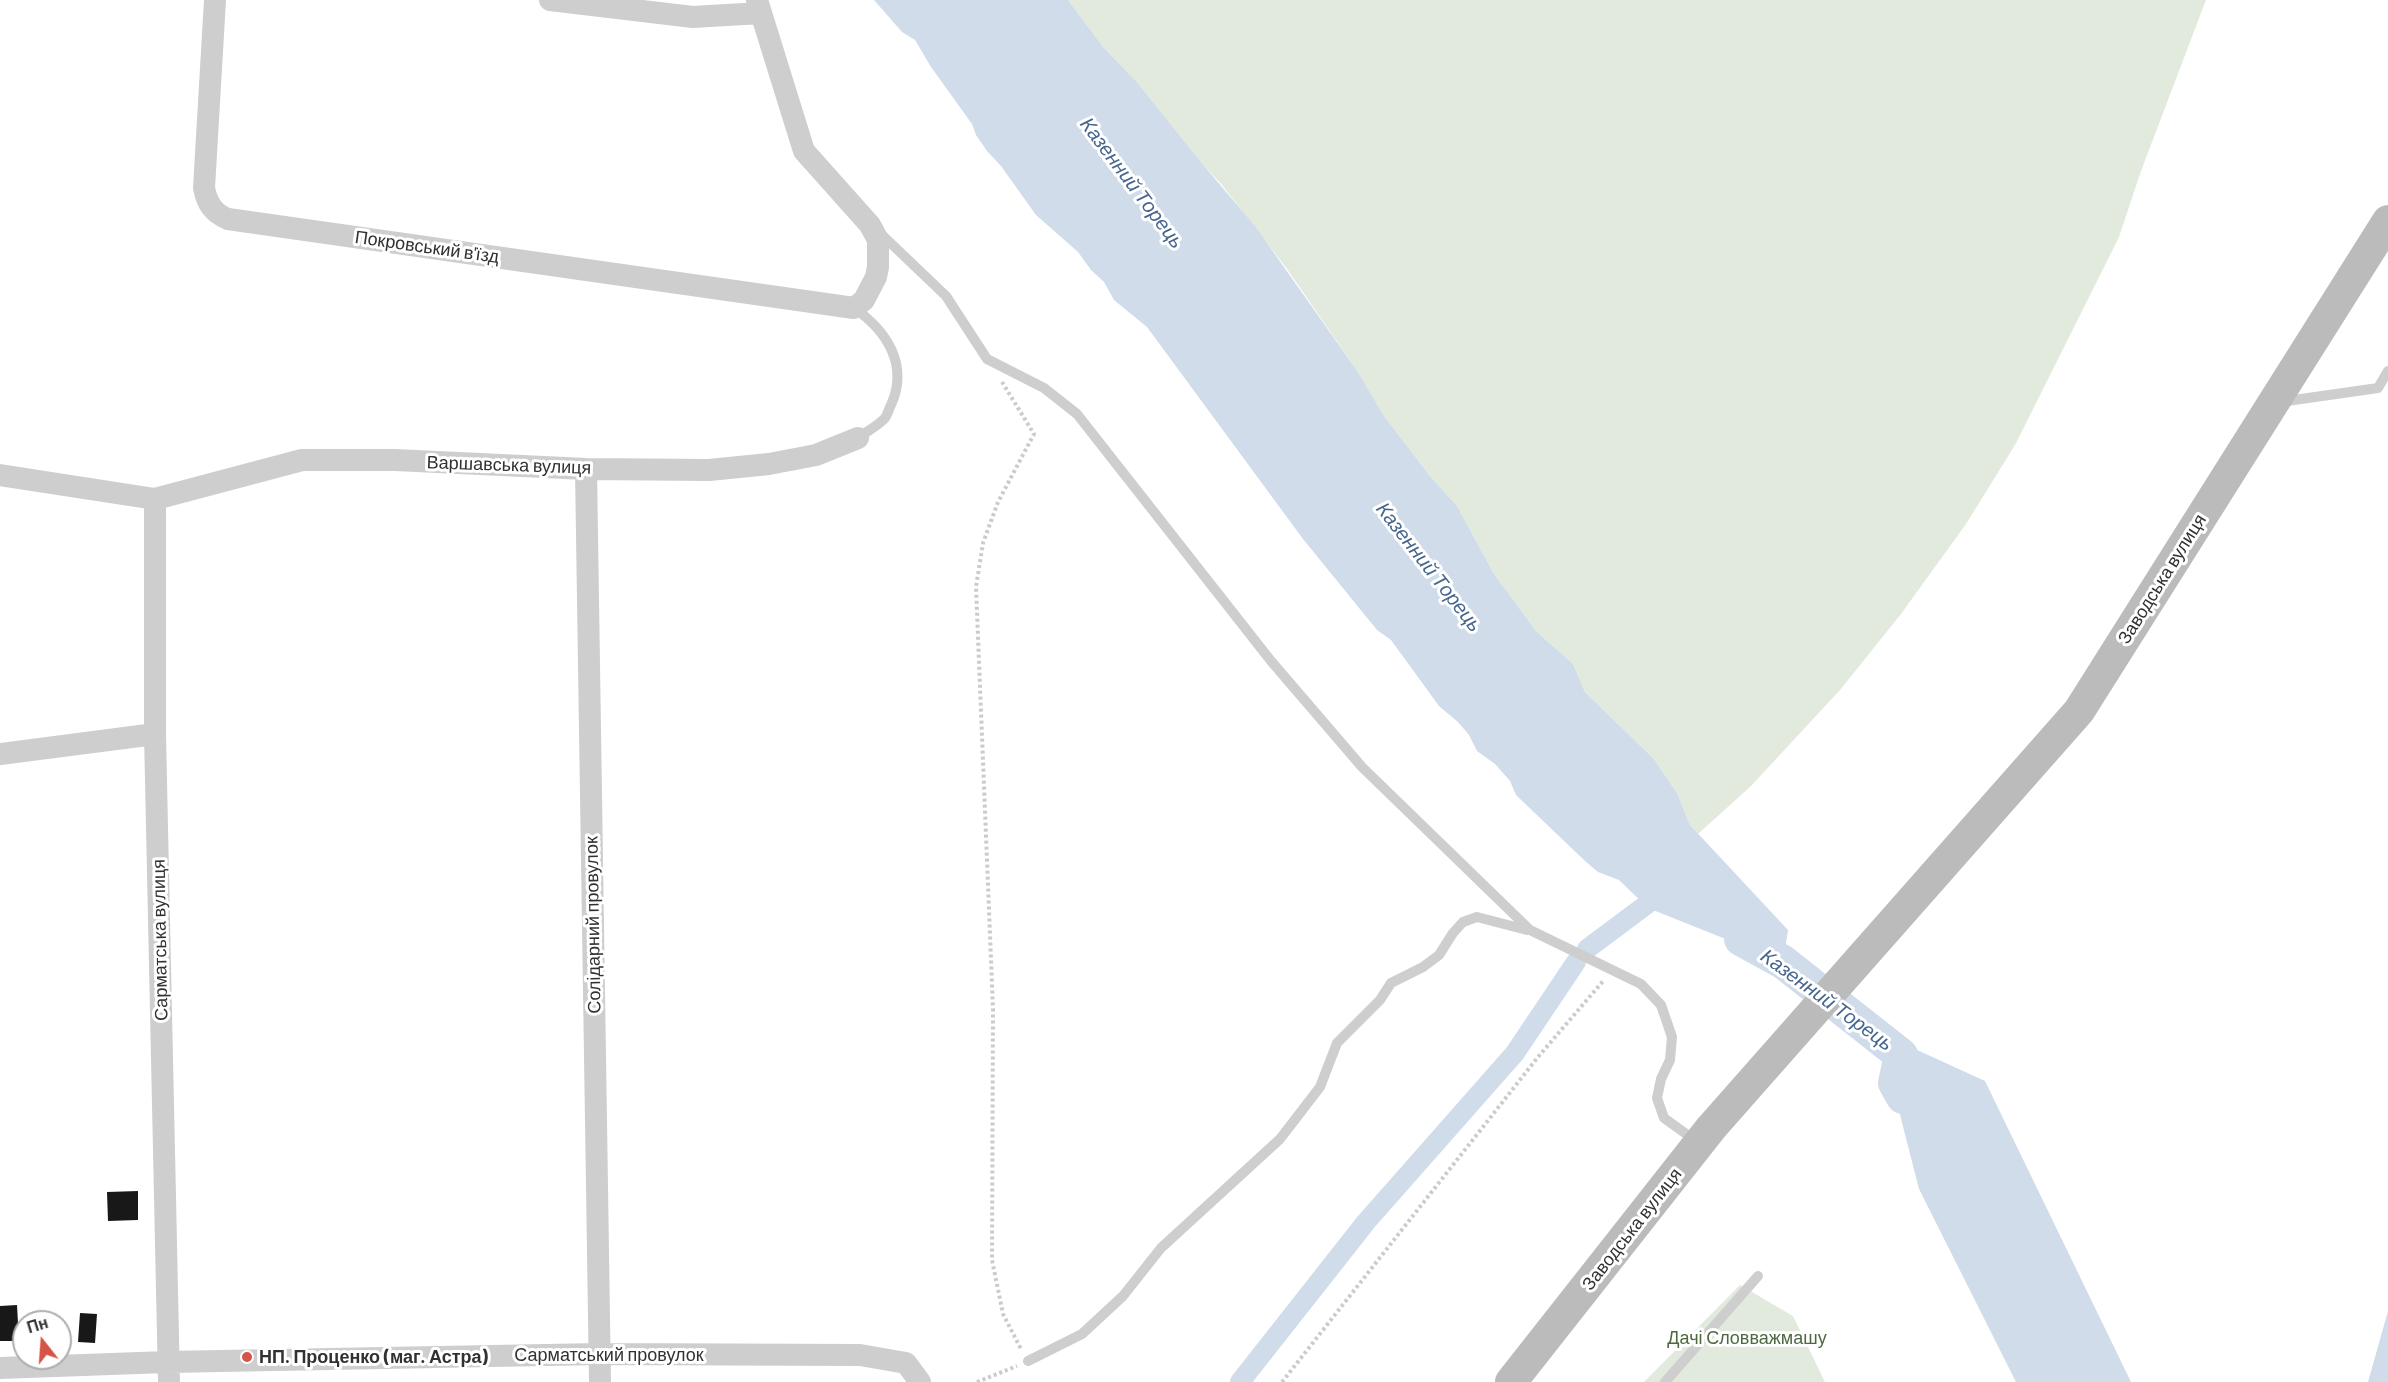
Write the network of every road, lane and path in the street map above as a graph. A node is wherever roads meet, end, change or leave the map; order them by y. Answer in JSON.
{"nodes":[{"id":1,"x":215,"y":0,"type":"edge"},
{"id":2,"x":550,"y":0,"type":"edge"},
{"id":3,"x":759,"y":6,"type":"edge"},
{"id":4,"x":2388,"y":221,"type":"edge"},
{"id":5,"x":870,"y":225,"type":"junction"},
{"id":6,"x":854,"y":308,"type":"junction"},
{"id":7,"x":987,"y":358,"type":"junction"},
{"id":8,"x":2388,"y":371,"type":"edge"},
{"id":9,"x":2274,"y":403,"type":"junction"},
{"id":10,"x":858,"y":438,"type":"joint"},
{"id":11,"x":586,"y":469,"type":"junction"},
{"id":12,"x":0,"y":475,"type":"edge"},
{"id":13,"x":155,"y":499,"type":"junction"},
{"id":14,"x":155,"y":734,"type":"junction"},
{"id":15,"x":0,"y":754,"type":"edge"},
{"id":16,"x":1530,"y":930,"type":"junction"},
{"id":17,"x":1611,"y":971,"type":"junction"},
{"id":18,"x":1699,"y":1143,"type":"junction"},
{"id":19,"x":1758,"y":1276,"type":"dead end"},
{"id":20,"x":600,"y":1354,"type":"junction"},
{"id":21,"x":1028,"y":1361,"type":"junction"},
{"id":22,"x":0,"y":1368,"type":"edge"},
{"id":23,"x":168,"y":1372,"type":"edge"},
{"id":24,"x":600,"y":1382,"type":"edge"},
{"id":25,"x":920,"y":1382,"type":"edge"},
{"id":26,"x":977,"y":1382,"type":"edge"},
{"id":27,"x":1282,"y":1382,"type":"edge"},
{"id":28,"x":1511,"y":1382,"type":"edge"},
{"id":29,"x":1665,"y":1382,"type":"edge"}],
"edges":[{"from":1,"to":6,"type":"street","name":"Покровський в'їзд"},
{"from":2,"to":3,"type":"street"},
{"from":3,"to":5,"type":"street"},
{"from":4,"to":9,"type":"street","name":"Заводська вулиця"},
{"from":5,"to":6,"type":"street"},
{"from":5,"to":7,"type":"lane"},
{"from":6,"to":10,"type":"lane","name":"Варшавська вулиця"},
{"from":7,"to":16,"type":"lane"},
{"from":7,"to":21,"type":"path"},
{"from":8,"to":9,"type":"lane"},
{"from":9,"to":18,"type":"street","name":"Заводська вулиця"},
{"from":10,"to":11,"type":"street","name":"Варшавська вулиця"},
{"from":11,"to":13,"type":"street","name":"Варшавська вулиця"},
{"from":11,"to":20,"type":"street","name":"Солідарний провулок"},
{"from":12,"to":13,"type":"street","name":"Варшавська вулиця"},
{"from":13,"to":14,"type":"street","name":"Сарматська вулиця"},
{"from":14,"to":15,"type":"street"},
{"from":14,"to":23,"type":"street","name":"Сарматська вулиця"},
{"from":16,"to":17,"type":"lane"},
{"from":16,"to":21,"type":"lane"},
{"from":17,"to":18,"type":"lane"},
{"from":17,"to":27,"type":"path"},
{"from":18,"to":28,"type":"street","name":"Заводська вулиця"},
{"from":19,"to":29,"type":"lane"},
{"from":20,"to":23,"type":"street","name":"Сарматський провулок"},
{"from":20,"to":24,"type":"street","name":"Солідарний провулок"},
{"from":20,"to":25,"type":"street","name":"Сарматський провулок"},
{"from":21,"to":26,"type":"path"},
{"from":22,"to":23,"type":"street","name":"Сарматський провулок"}]}
